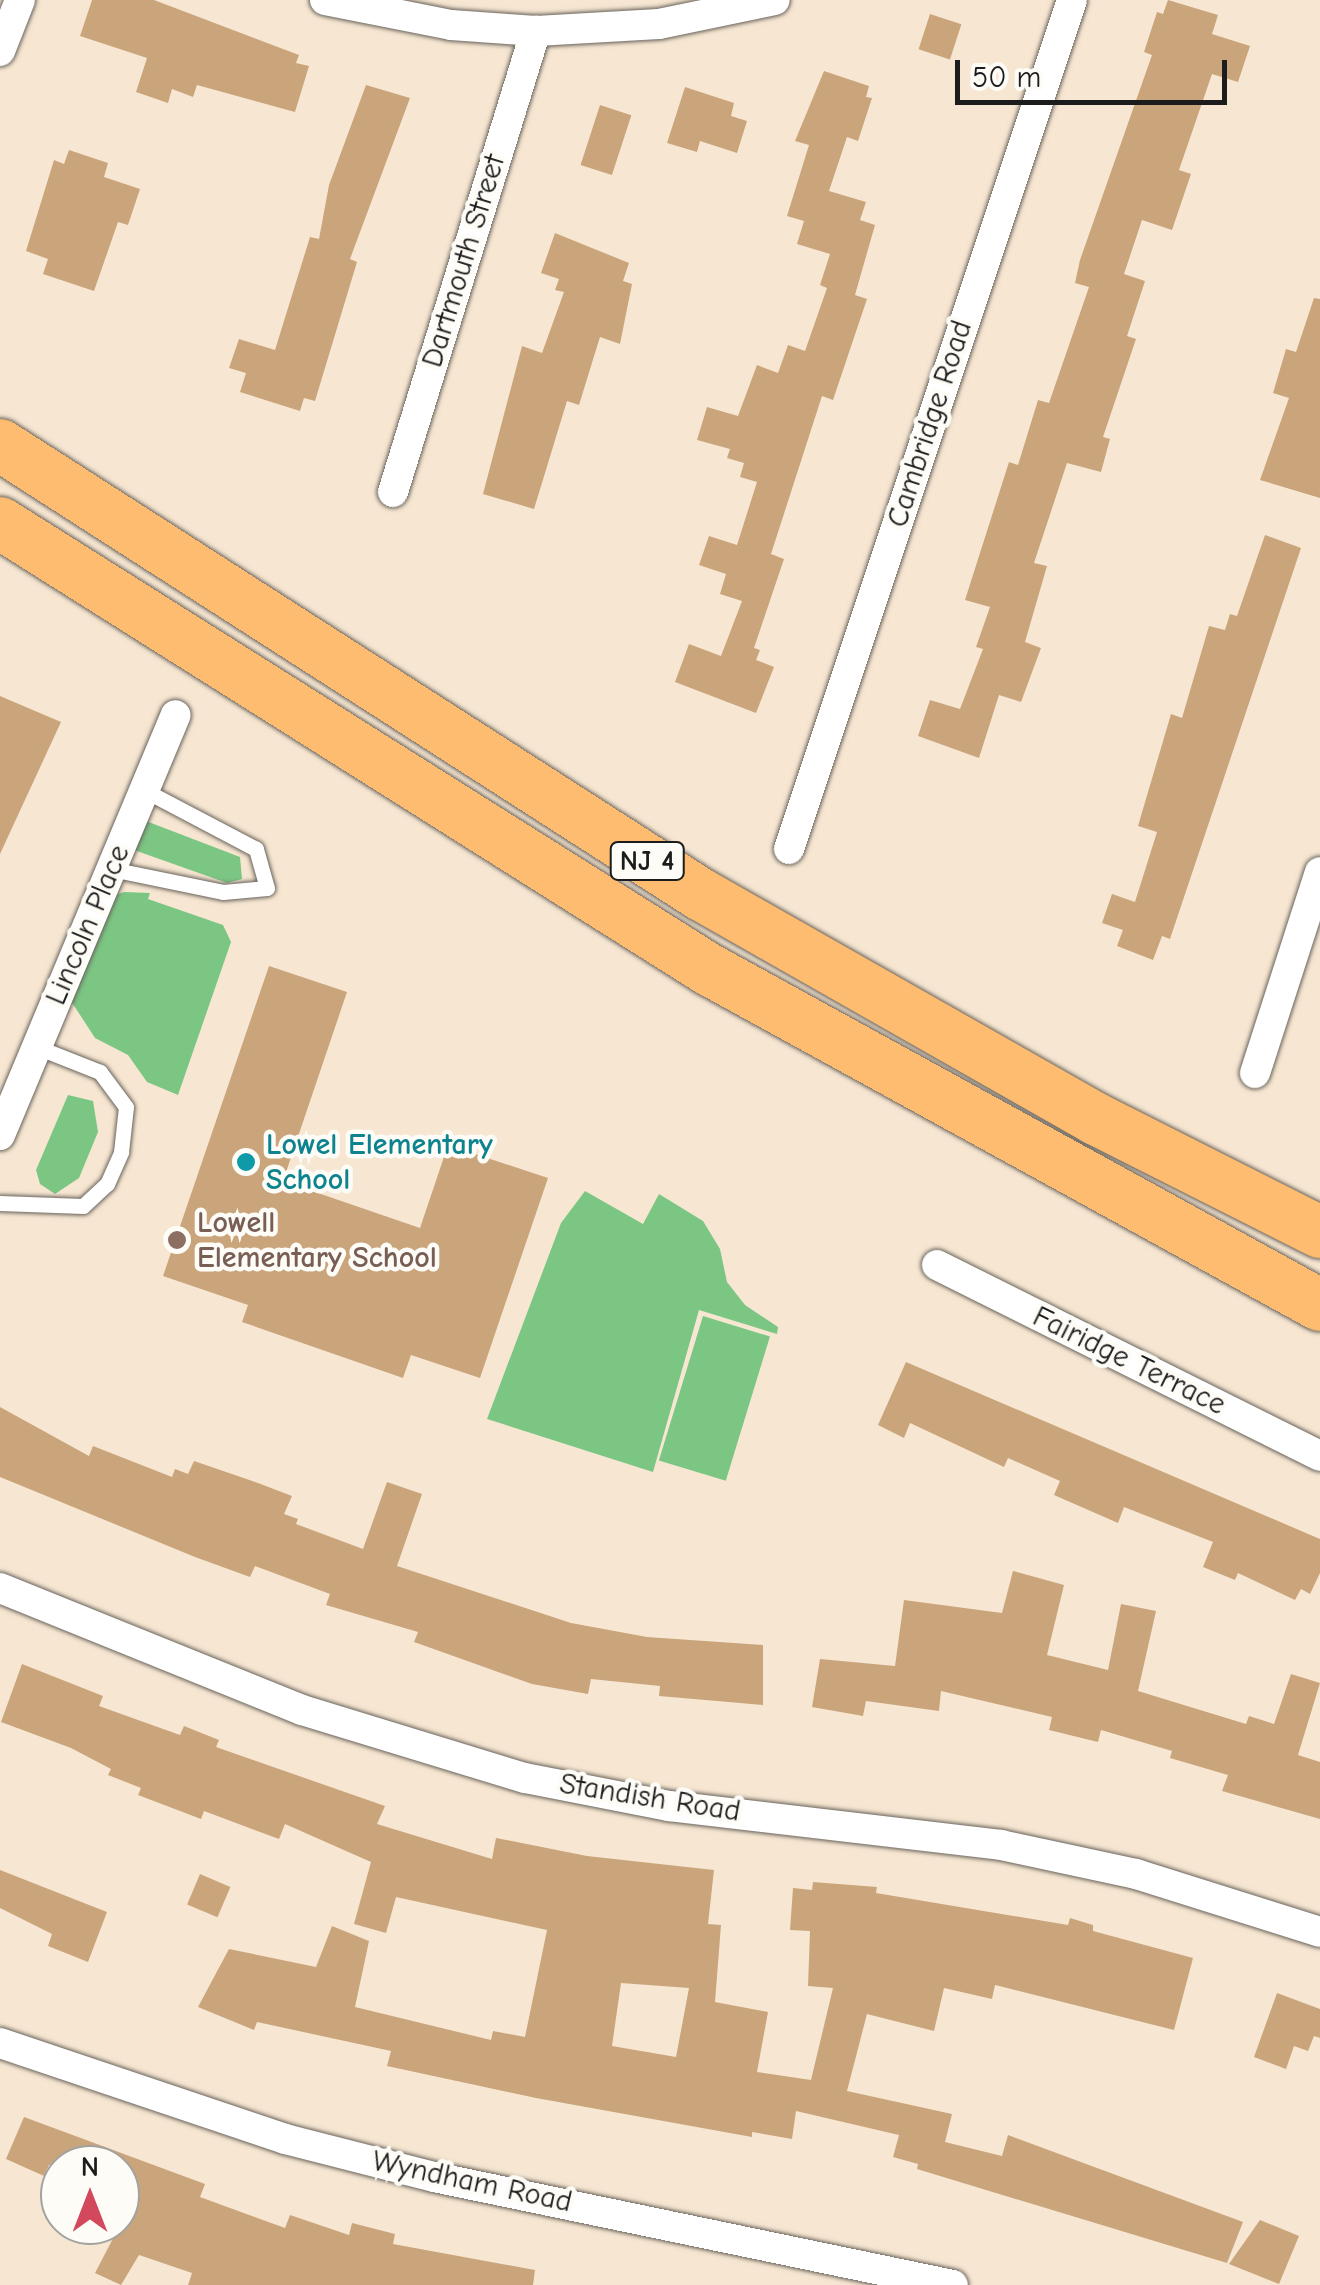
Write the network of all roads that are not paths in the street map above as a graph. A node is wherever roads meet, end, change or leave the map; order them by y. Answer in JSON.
{"nodes":[{"id":1,"x":20,"y":0,"type":"edge"},
{"id":2,"x":325,"y":0,"type":"edge"},
{"id":3,"x":775,"y":0,"type":"edge"},
{"id":4,"x":1072,"y":0,"type":"edge"},
{"id":5,"x":536,"y":31,"type":"junction"},
{"id":6,"x":0,"y":50,"type":"edge"},
{"id":7,"x":0,"y":445,"type":"edge"},
{"id":8,"x":393,"y":492,"type":"dead end"},
{"id":9,"x":0,"y":523,"type":"edge"},
{"id":10,"x":176,"y":715,"type":"dead end"},
{"id":11,"x":144,"y":790,"type":"junction"},
{"id":12,"x":789,"y":849,"type":"dead end"},
{"id":13,"x":111,"y":870,"type":"junction"},
{"id":14,"x":1320,"y":872,"type":"edge"},
{"id":15,"x":37,"y":1047,"type":"junction"},
{"id":16,"x":1255,"y":1073,"type":"dead end"},
{"id":17,"x":1,"y":1128,"type":"edge"},
{"id":18,"x":0,"y":1203,"type":"edge"},
{"id":19,"x":1320,"y":1232,"type":"edge"},
{"id":20,"x":937,"y":1265,"type":"dead end"},
{"id":21,"x":1320,"y":1305,"type":"edge"},
{"id":22,"x":1320,"y":1456,"type":"edge"},
{"id":23,"x":0,"y":1588,"type":"edge"},
{"id":24,"x":1320,"y":1932,"type":"edge"},
{"id":25,"x":0,"y":2042,"type":"edge"},
{"id":26,"x":953,"y":2285,"type":"edge"}],
"edges":[{"from":1,"to":6,"type":"street"},
{"from":2,"to":5,"type":"street"},
{"from":3,"to":5,"type":"street"},
{"from":4,"to":12,"type":"street","name":"Cambridge Road"},
{"from":5,"to":8,"type":"street","name":"Dartmouth Street"},
{"from":7,"to":19,"type":"highway","number":"NJ 4"},
{"from":9,"to":21,"type":"highway","number":"NJ 4"},
{"from":10,"to":11,"type":"street","name":"Lincoln Place"},
{"from":11,"to":13,"type":"street","name":"Lincoln Place"},
{"from":11,"to":13,"type":"lane"},
{"from":13,"to":15,"type":"street","name":"Lincoln Place"},
{"from":14,"to":16,"type":"street"},
{"from":15,"to":17,"type":"street","name":"Lincoln Place"},
{"from":15,"to":18,"type":"lane"},
{"from":20,"to":22,"type":"street","name":"Fairidge Terrace"},
{"from":23,"to":24,"type":"street","name":"Standish Road"},
{"from":25,"to":26,"type":"street","name":"Wyndham Road"}]}
